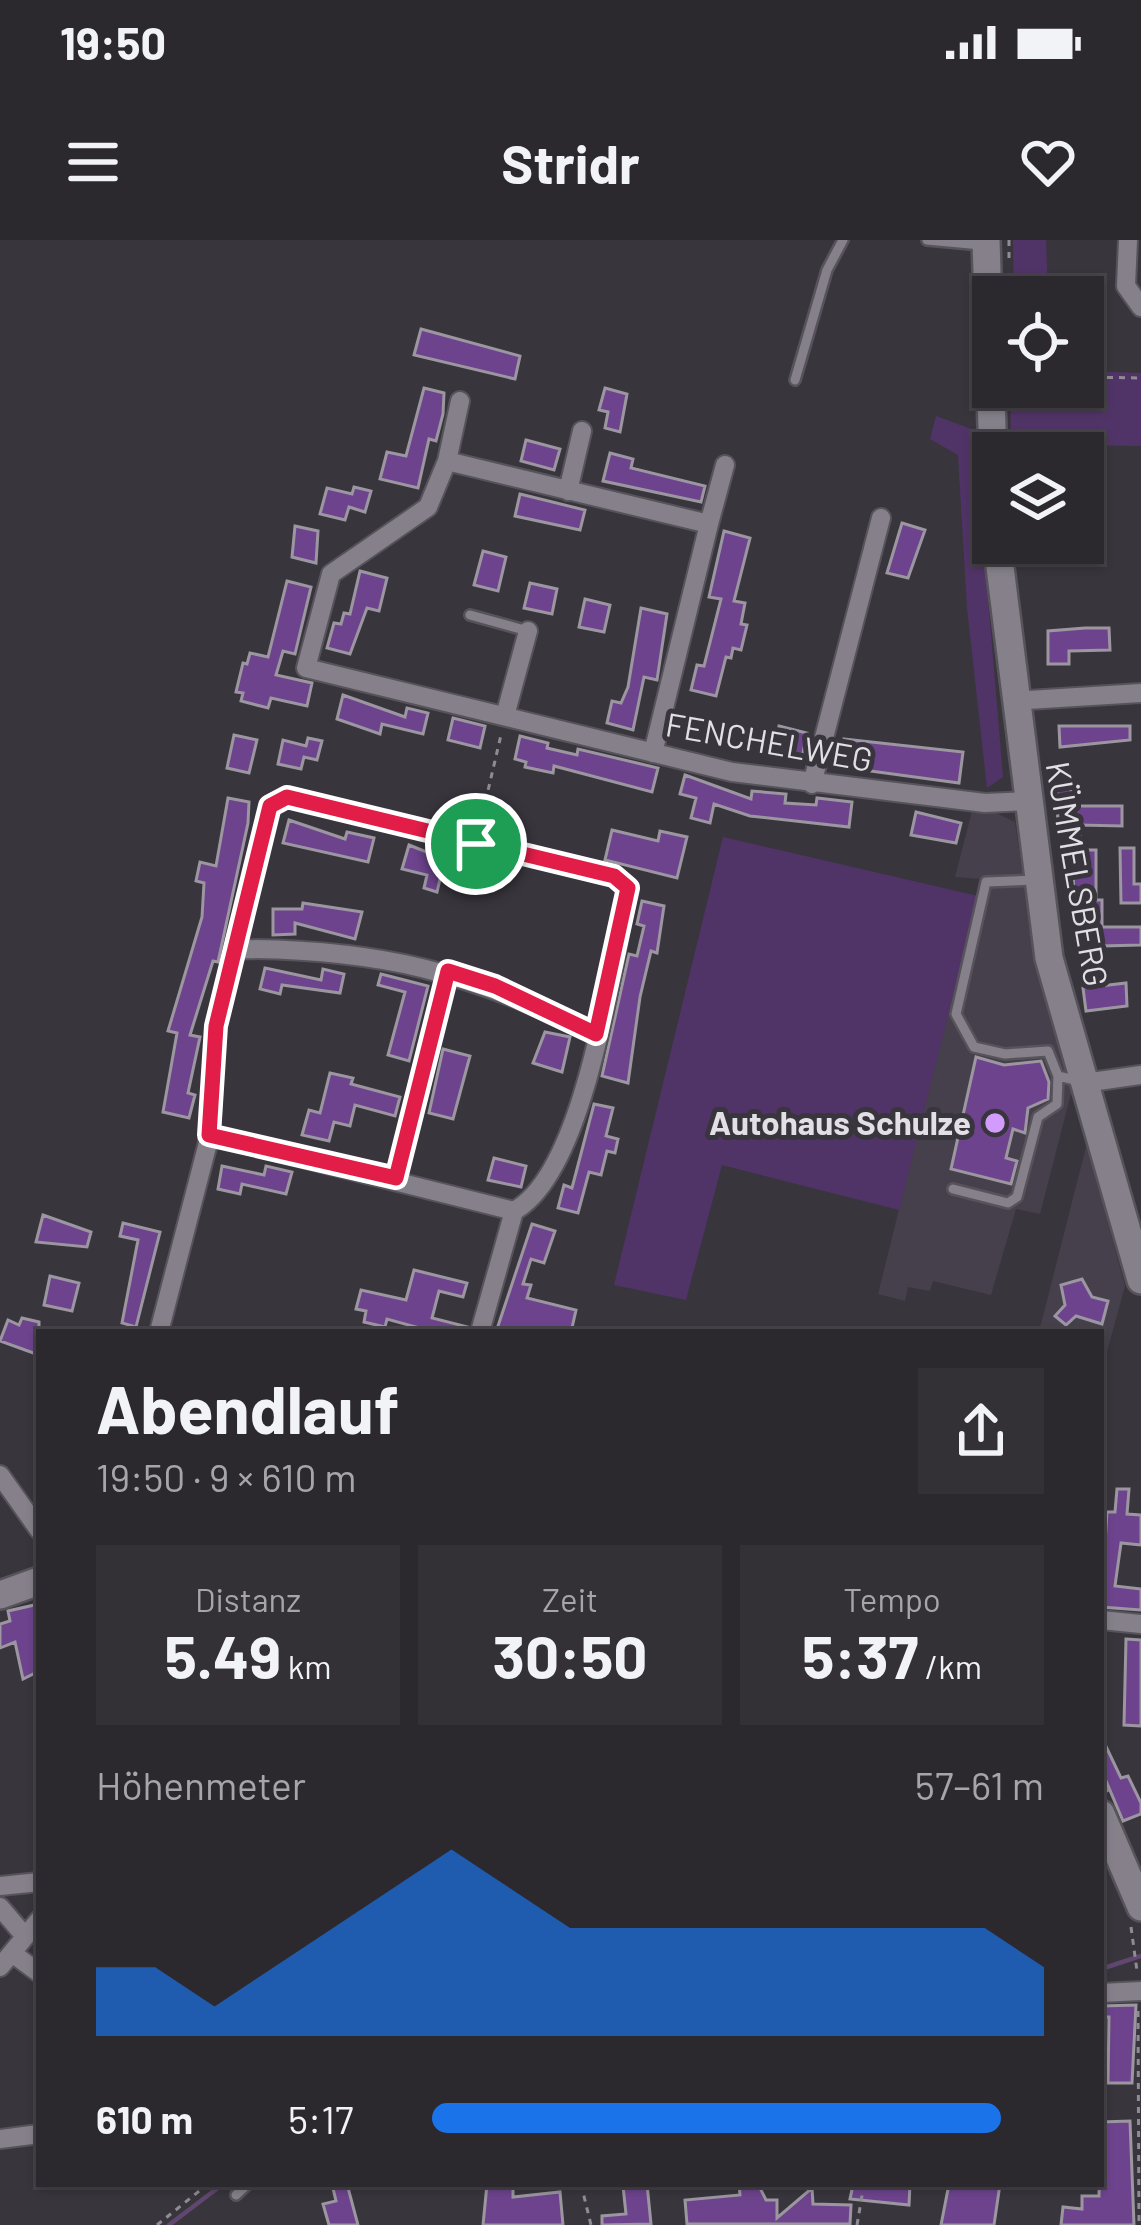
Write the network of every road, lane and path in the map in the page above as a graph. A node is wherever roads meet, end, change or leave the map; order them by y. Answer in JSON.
{"nodes":[{"id":1,"x":843,"y":240,"type":"edge"},
{"id":2,"x":927,"y":240,"type":"edge"},
{"id":3,"x":1128,"y":240,"type":"edge"},
{"id":4,"x":986,"y":242,"type":"edge"},
{"id":5,"x":1141,"y":307,"type":"edge"},
{"id":6,"x":1104,"y":377,"type":"edge"},
{"id":7,"x":1141,"y":378,"type":"edge"},
{"id":8,"x":795,"y":380,"type":"dead end"},
{"id":9,"x":460,"y":401,"type":"dead end"},
{"id":10,"x":582,"y":430,"type":"dead end"},
{"id":11,"x":992,"y":432,"type":"edge"},
{"id":12,"x":447,"y":461,"type":"junction"},
{"id":13,"x":725,"y":465,"type":"dead end"},
{"id":14,"x":568,"y":491,"type":"junction"},
{"id":15,"x":881,"y":518,"type":"dead end"},
{"id":16,"x":710,"y":524,"type":"junction"},
{"id":17,"x":999,"y":564,"type":"edge"},
{"id":18,"x":470,"y":615,"type":"dead end"},
{"id":19,"x":527,"y":631,"type":"joint"},
{"id":20,"x":1141,"y":693,"type":"edge"},
{"id":21,"x":1013,"y":700,"type":"junction"},
{"id":22,"x":505,"y":716,"type":"junction"},
{"id":23,"x":653,"y":753,"type":"junction"},
{"id":24,"x":812,"y":784,"type":"junction"},
{"id":25,"x":1026,"y":801,"type":"junction"},
{"id":26,"x":476,"y":844,"type":"junction"},
{"id":27,"x":1036,"y":880,"type":"junction"},
{"id":28,"x":238,"y":950,"type":"junction"},
{"id":29,"x":448,"y":971,"type":"junction"},
{"id":30,"x":596,"y":1034,"type":"junction"},
{"id":31,"x":1141,"y":1075,"type":"edge"},
{"id":32,"x":1071,"y":1079,"type":"junction"},
{"id":33,"x":209,"y":1135,"type":"junction"},
{"id":34,"x":396,"y":1178,"type":"junction"},
{"id":35,"x":953,"y":1189,"type":"dead end"},
{"id":36,"x":514,"y":1211,"type":"junction"},
{"id":37,"x":1141,"y":1280,"type":"edge"},
{"id":38,"x":160,"y":1329,"type":"edge"},
{"id":39,"x":481,"y":1329,"type":"edge"},
{"id":40,"x":0,"y":1475,"type":"edge"},
{"id":41,"x":36,"y":1526,"type":"edge"},
{"id":42,"x":36,"y":1581,"type":"edge"},
{"id":43,"x":0,"y":1594,"type":"edge"},
{"id":44,"x":1104,"y":1620,"type":"edge"},
{"id":45,"x":1141,"y":1624,"type":"edge"},
{"id":46,"x":1104,"y":1819,"type":"edge"},
{"id":47,"x":1135,"y":1867,"type":"edge"},
{"id":48,"x":36,"y":1882,"type":"edge"},
{"id":49,"x":0,"y":1886,"type":"edge"},
{"id":50,"x":0,"y":1907,"type":"edge"},
{"id":51,"x":1135,"y":1912,"type":"edge"},
{"id":52,"x":31,"y":1927,"type":"edge"},
{"id":53,"x":6,"y":1960,"type":"edge"},
{"id":54,"x":36,"y":1972,"type":"edge"},
{"id":55,"x":1139,"y":1990,"type":"edge"},
{"id":56,"x":1104,"y":1993,"type":"edge"},
{"id":57,"x":36,"y":2134,"type":"edge"},
{"id":58,"x":0,"y":2139,"type":"edge"},
{"id":59,"x":204,"y":2187,"type":"edge"},
{"id":60,"x":245,"y":2187,"type":"edge"},
{"id":61,"x":582,"y":2187,"type":"edge"},
{"id":62,"x":863,"y":2187,"type":"edge"},
{"id":63,"x":236,"y":2195,"type":"dead end"},
{"id":64,"x":157,"y":2225,"type":"edge"},
{"id":65,"x":591,"y":2225,"type":"edge"},
{"id":66,"x":857,"y":2225,"type":"edge"},
{"id":67,"x":1139,"y":2225,"type":"edge"}],
"edges":[{"from":1,"to":8,"type":"lane"},
{"from":2,"to":4,"type":"lane"},
{"from":3,"to":5,"type":"street"},
{"from":4,"to":11,"type":"main road"},
{"from":6,"to":7,"type":"path"},
{"from":9,"to":12,"type":"street"},
{"from":10,"to":14,"type":"street"},
{"from":12,"to":14,"type":"street"},
{"from":12,"to":22,"type":"street","name":"FENCHELWEG"},
{"from":13,"to":16,"type":"street"},
{"from":14,"to":16,"type":"street"},
{"from":15,"to":24,"type":"street"},
{"from":16,"to":23,"type":"street"},
{"from":17,"to":21,"type":"main road","name":"KÜMMELSBERG"},
{"from":18,"to":19,"type":"lane"},
{"from":19,"to":22,"type":"street"},
{"from":20,"to":21,"type":"street"},
{"from":21,"to":25,"type":"main road","name":"KÜMMELSBERG"},
{"from":22,"to":23,"type":"street","name":"FENCHELWEG"},
{"from":22,"to":26,"type":"path"},
{"from":23,"to":24,"type":"street","name":"FENCHELWEG"},
{"from":24,"to":25,"type":"street","name":"FENCHELWEG"},
{"from":25,"to":27,"type":"main road","name":"KÜMMELSBERG"},
{"from":26,"to":28,"type":"street"},
{"from":26,"to":30,"type":"street"},
{"from":27,"to":32,"type":"main road","name":"KÜMMELSBERG"},
{"from":27,"to":32,"type":"lane"},
{"from":28,"to":29,"type":"street"},
{"from":28,"to":33,"type":"street"},
{"from":29,"to":30,"type":"street"},
{"from":29,"to":34,"type":"street"},
{"from":30,"to":36,"type":"street"},
{"from":31,"to":32,"type":"street"},
{"from":32,"to":35,"type":"lane"},
{"from":32,"to":37,"type":"main road","name":"KÜMMELSBERG"},
{"from":33,"to":34,"type":"street"},
{"from":33,"to":38,"type":"street"},
{"from":34,"to":36,"type":"street"},
{"from":36,"to":39,"type":"street"},
{"from":40,"to":41,"type":"street"},
{"from":42,"to":43,"type":"main road"},
{"from":44,"to":45,"type":"street"},
{"from":46,"to":47,"type":"main road"},
{"from":47,"to":51,"type":"main road"},
{"from":48,"to":49,"type":"street"},
{"from":50,"to":52,"type":"street"},
{"from":51,"to":55,"type":"path"},
{"from":52,"to":53,"type":"street"},
{"from":53,"to":54,"type":"street"},
{"from":55,"to":56,"type":"street"},
{"from":55,"to":67,"type":"path"},
{"from":57,"to":58,"type":"street"},
{"from":59,"to":64,"type":"path"},
{"from":60,"to":63,"type":"lane"},
{"from":61,"to":65,"type":"path"},
{"from":62,"to":66,"type":"path"}]}
